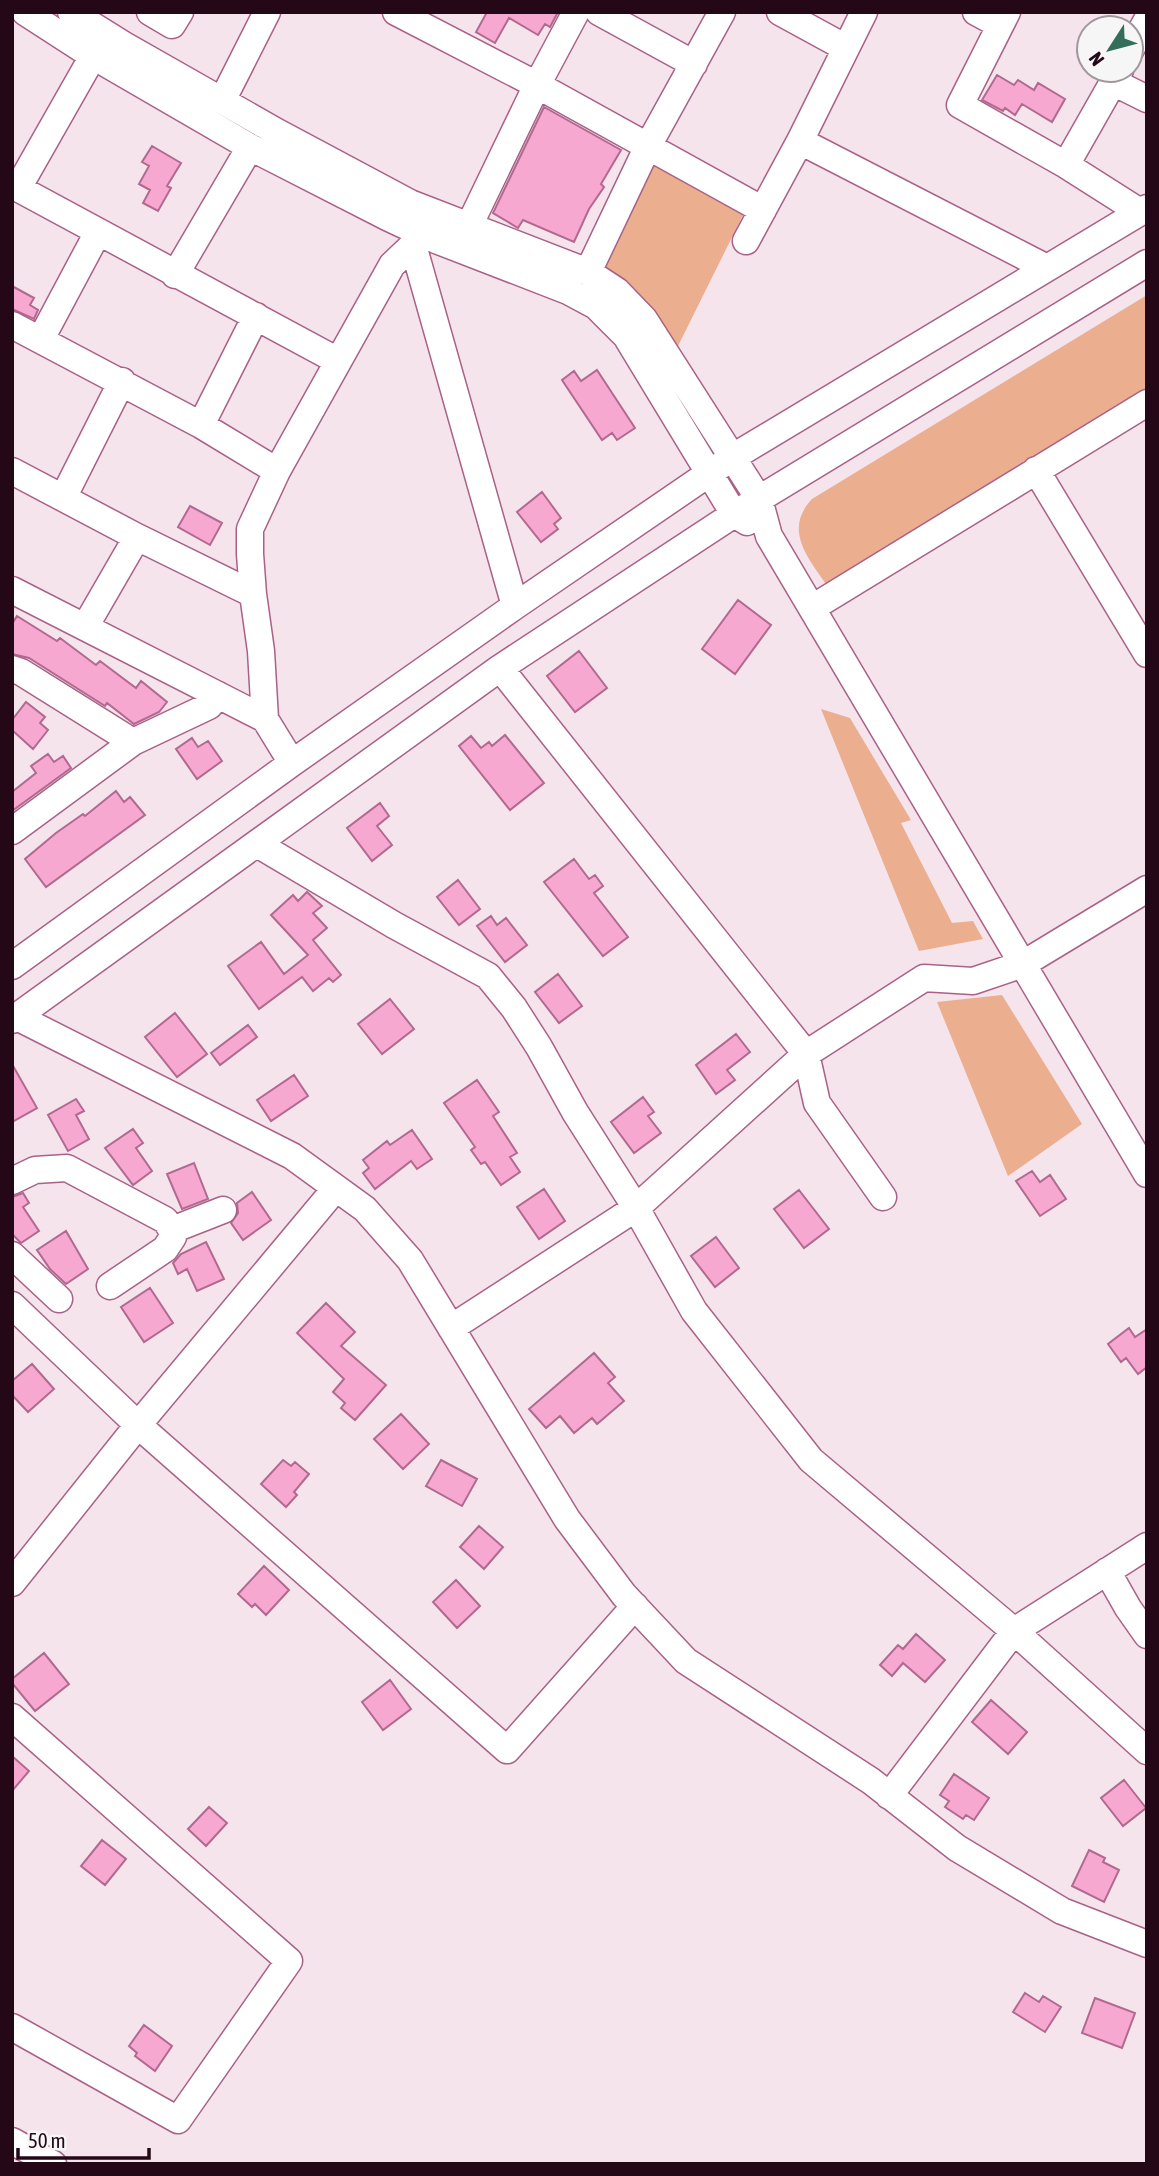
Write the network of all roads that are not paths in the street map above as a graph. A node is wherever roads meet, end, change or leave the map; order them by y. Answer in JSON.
{"nodes":[{"id":1,"x":25,"y":12,"type":"edge"},
{"id":2,"x":71,"y":12,"type":"edge"},
{"id":3,"x":150,"y":12,"type":"edge"},
{"id":4,"x":180,"y":12,"type":"edge"},
{"id":5,"x":267,"y":12,"type":"edge"},
{"id":6,"x":396,"y":12,"type":"edge"},
{"id":7,"x":576,"y":12,"type":"edge"},
{"id":8,"x":599,"y":12,"type":"edge"},
{"id":9,"x":722,"y":12,"type":"edge"},
{"id":10,"x":780,"y":12,"type":"edge"},
{"id":11,"x":864,"y":12,"type":"edge"},
{"id":12,"x":976,"y":12,"type":"edge"},
{"id":13,"x":1003,"y":19,"type":"edge"},
{"id":14,"x":431,"y":20,"type":"edge"},
{"id":15,"x":846,"y":48,"type":"junction"},
{"id":16,"x":93,"y":56,"type":"junction"},
{"id":17,"x":694,"y":64,"type":"junction"},
{"id":18,"x":1112,"y":84,"type":"edge"},
{"id":19,"x":1127,"y":84,"type":"edge"},
{"id":20,"x":537,"y":85,"type":"junction"},
{"id":21,"x":1147,"y":99,"type":"edge"},
{"id":22,"x":222,"y":101,"type":"junction"},
{"id":23,"x":800,"y":142,"type":"junction"},
{"id":24,"x":250,"y":146,"type":"junction"},
{"id":25,"x":648,"y":146,"type":"junction"},
{"id":26,"x":1066,"y":165,"type":"junction"},
{"id":27,"x":15,"y":186,"type":"edge"},
{"id":28,"x":763,"y":209,"type":"junction"},
{"id":29,"x":1144,"y":210,"type":"edge"},
{"id":30,"x":469,"y":226,"type":"junction"},
{"id":31,"x":98,"y":232,"type":"junction"},
{"id":32,"x":415,"y":238,"type":"junction"},
{"id":33,"x":746,"y":242,"type":"dead end"},
{"id":34,"x":1147,"y":263,"type":"edge"},
{"id":35,"x":1045,"y":267,"type":"junction"},
{"id":36,"x":587,"y":272,"type":"junction"},
{"id":37,"x":176,"y":275,"type":"junction"},
{"id":38,"x":256,"y":316,"type":"junction"},
{"id":39,"x":12,"y":325,"type":"edge"},
{"id":40,"x":41,"y":339,"type":"junction"},
{"id":41,"x":338,"y":361,"type":"junction"},
{"id":42,"x":122,"y":381,"type":"junction"},
{"id":43,"x":1147,"y":402,"type":"edge"},
{"id":44,"x":201,"y":425,"type":"junction"},
{"id":45,"x":733,"y":457,"type":"junction"},
{"id":46,"x":1036,"y":470,"type":"junction"},
{"id":47,"x":12,"y":471,"type":"edge"},
{"id":48,"x":277,"y":471,"type":"junction"},
{"id":49,"x":709,"y":474,"type":"junction"},
{"id":50,"x":63,"y":498,"type":"junction"},
{"id":51,"x":759,"y":499,"type":"junction"},
{"id":52,"x":734,"y":514,"type":"junction"},
{"id":53,"x":769,"y":536,"type":"junction"},
{"id":54,"x":137,"y":537,"type":"junction"},
{"id":55,"x":12,"y":590,"type":"edge"},
{"id":56,"x":253,"y":594,"type":"junction"},
{"id":57,"x":515,"y":606,"type":"junction"},
{"id":58,"x":812,"y":608,"type":"junction"},
{"id":59,"x":85,"y":627,"type":"junction"},
{"id":60,"x":1147,"y":654,"type":"edge"},
{"id":61,"x":500,"y":668,"type":"junction"},
{"id":62,"x":12,"y":669,"type":"edge"},
{"id":63,"x":218,"y":695,"type":"junction"},
{"id":64,"x":265,"y":719,"type":"junction"},
{"id":65,"x":133,"y":742,"type":"junction"},
{"id":66,"x":292,"y":763,"type":"junction"},
{"id":67,"x":12,"y":831,"type":"edge"},
{"id":68,"x":257,"y":844,"type":"junction"},
{"id":69,"x":1147,"y":889,"type":"edge"},
{"id":70,"x":1023,"y":964,"type":"junction"},
{"id":71,"x":12,"y":966,"type":"edge"},
{"id":72,"x":14,"y":1018,"type":"edge"},
{"id":73,"x":806,"y":1054,"type":"junction"},
{"id":74,"x":1147,"y":1174,"type":"edge"},
{"id":75,"x":12,"y":1181,"type":"edge"},
{"id":76,"x":336,"y":1188,"type":"junction"},
{"id":77,"x":883,"y":1197,"type":"dead end"},
{"id":78,"x":636,"y":1208,"type":"junction"},
{"id":79,"x":223,"y":1210,"type":"dead end"},
{"id":80,"x":172,"y":1230,"type":"junction"},
{"id":81,"x":12,"y":1255,"type":"edge"},
{"id":82,"x":110,"y":1286,"type":"dead end"},
{"id":83,"x":59,"y":1299,"type":"dead end"},
{"id":84,"x":12,"y":1305,"type":"edge"},
{"id":85,"x":451,"y":1328,"type":"junction"},
{"id":86,"x":138,"y":1425,"type":"junction"},
{"id":87,"x":1147,"y":1546,"type":"edge"},
{"id":88,"x":1107,"y":1572,"type":"junction"},
{"id":89,"x":12,"y":1583,"type":"edge"},
{"id":90,"x":635,"y":1606,"type":"junction"},
{"id":91,"x":1014,"y":1631,"type":"junction"},
{"id":92,"x":1147,"y":1635,"type":"edge"},
{"id":93,"x":12,"y":1717,"type":"edge"},
{"id":94,"x":1147,"y":1751,"type":"edge"},
{"id":95,"x":890,"y":1796,"type":"junction"},
{"id":96,"x":1147,"y":1944,"type":"edge"},
{"id":97,"x":12,"y":2027,"type":"edge"},
{"id":98,"x":12,"y":2141,"type":"edge"},
{"id":99,"x":53,"y":2164,"type":"edge"}],
"edges":[{"from":1,"to":16,"type":"street"},
{"from":2,"to":22,"type":"street"},
{"from":3,"to":4,"type":"street"},
{"from":5,"to":22,"type":"street"},
{"from":6,"to":14,"type":"street"},
{"from":7,"to":20,"type":"street"},
{"from":8,"to":17,"type":"street"},
{"from":9,"to":17,"type":"street"},
{"from":10,"to":15,"type":"street"},
{"from":11,"to":15,"type":"street"},
{"from":12,"to":13,"type":"street"},
{"from":13,"to":26,"type":"street"},
{"from":14,"to":20,"type":"street"},
{"from":15,"to":23,"type":"street"},
{"from":16,"to":24,"type":"street"},
{"from":16,"to":27,"type":"street"},
{"from":17,"to":25,"type":"street"},
{"from":18,"to":26,"type":"street"},
{"from":19,"to":21,"type":"street"},
{"from":20,"to":25,"type":"street"},
{"from":20,"to":30,"type":"street"},
{"from":22,"to":30,"type":"street"},
{"from":23,"to":28,"type":"street"},
{"from":23,"to":35,"type":"street"},
{"from":24,"to":32,"type":"street"},
{"from":24,"to":37,"type":"street"},
{"from":25,"to":28,"type":"street"},
{"from":25,"to":36,"type":"street"},
{"from":26,"to":29,"type":"street"},
{"from":27,"to":31,"type":"street"},
{"from":28,"to":33,"type":"street"},
{"from":29,"to":35,"type":"street"},
{"from":30,"to":36,"type":"street"},
{"from":31,"to":37,"type":"street"},
{"from":31,"to":40,"type":"street"},
{"from":32,"to":41,"type":"street"},
{"from":32,"to":49,"type":"street"},
{"from":32,"to":57,"type":"street"},
{"from":34,"to":51,"type":"street"},
{"from":35,"to":45,"type":"street"},
{"from":36,"to":45,"type":"street"},
{"from":37,"to":38,"type":"street"},
{"from":38,"to":41,"type":"street"},
{"from":38,"to":44,"type":"street"},
{"from":39,"to":40,"type":"street"},
{"from":40,"to":42,"type":"street"},
{"from":41,"to":48,"type":"street"},
{"from":42,"to":44,"type":"street"},
{"from":42,"to":50,"type":"street"},
{"from":43,"to":46,"type":"street"},
{"from":44,"to":48,"type":"street"},
{"from":45,"to":49,"type":"street"},
{"from":45,"to":51,"type":"street"},
{"from":46,"to":58,"type":"street"},
{"from":46,"to":60,"type":"street"},
{"from":47,"to":50,"type":"street"},
{"from":48,"to":56,"type":"street"},
{"from":49,"to":52,"type":"street"},
{"from":49,"to":57,"type":"street"},
{"from":50,"to":54,"type":"street"},
{"from":51,"to":52,"type":"street"},
{"from":51,"to":53,"type":"street"},
{"from":52,"to":53,"type":"street"},
{"from":52,"to":61,"type":"street"},
{"from":53,"to":58,"type":"street"},
{"from":54,"to":56,"type":"street"},
{"from":54,"to":59,"type":"street"},
{"from":55,"to":59,"type":"street"},
{"from":56,"to":64,"type":"street"},
{"from":57,"to":66,"type":"street"},
{"from":58,"to":70,"type":"street"},
{"from":59,"to":63,"type":"street"},
{"from":61,"to":68,"type":"street"},
{"from":61,"to":73,"type":"street"},
{"from":62,"to":65,"type":"street"},
{"from":63,"to":64,"type":"street"},
{"from":63,"to":65,"type":"street"},
{"from":64,"to":66,"type":"street"},
{"from":65,"to":67,"type":"street"},
{"from":66,"to":71,"type":"street"},
{"from":68,"to":72,"type":"street"},
{"from":68,"to":78,"type":"street"},
{"from":69,"to":70,"type":"street"},
{"from":70,"to":73,"type":"street"},
{"from":70,"to":74,"type":"street"},
{"from":72,"to":76,"type":"street"},
{"from":73,"to":77,"type":"street"},
{"from":73,"to":78,"type":"street"},
{"from":75,"to":80,"type":"street"},
{"from":76,"to":85,"type":"street"},
{"from":76,"to":86,"type":"street"},
{"from":78,"to":85,"type":"street"},
{"from":78,"to":91,"type":"street"},
{"from":79,"to":80,"type":"street"},
{"from":80,"to":82,"type":"street"},
{"from":81,"to":83,"type":"street"},
{"from":84,"to":86,"type":"street"},
{"from":85,"to":90,"type":"street"},
{"from":86,"to":89,"type":"street"},
{"from":86,"to":90,"type":"street"},
{"from":87,"to":88,"type":"street"},
{"from":88,"to":91,"type":"street"},
{"from":88,"to":92,"type":"street"},
{"from":90,"to":95,"type":"street"},
{"from":91,"to":94,"type":"street"},
{"from":91,"to":95,"type":"street"},
{"from":93,"to":97,"type":"street"},
{"from":95,"to":96,"type":"street"},
{"from":98,"to":99,"type":"street"}]}
